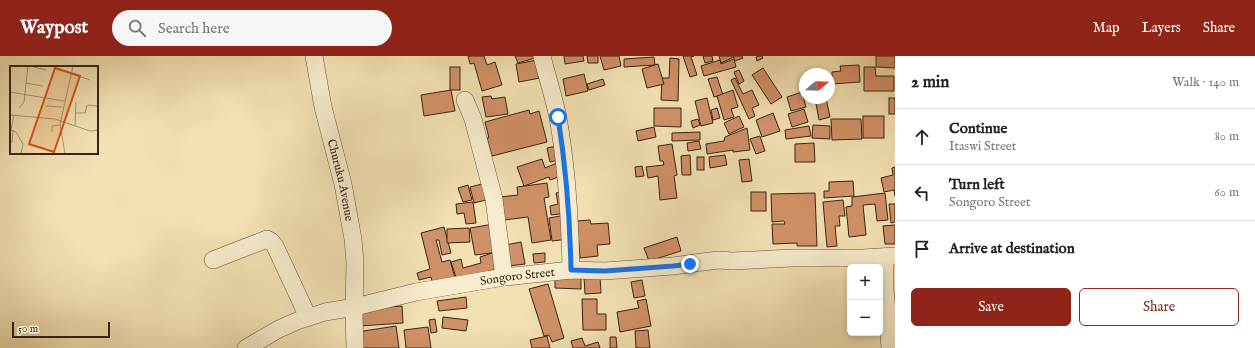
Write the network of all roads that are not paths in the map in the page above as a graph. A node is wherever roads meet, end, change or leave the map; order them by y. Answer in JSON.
{"nodes":[{"id":1,"x":314,"y":56,"type":"edge"},
{"id":2,"x":542,"y":56,"type":"edge"},
{"id":3,"x":465,"y":100,"type":"dead end"},
{"id":4,"x":890,"y":257,"type":"edge"},
{"id":5,"x":213,"y":260,"type":"dead end"},
{"id":6,"x":571,"y":270,"type":"junction"},
{"id":7,"x":504,"y":276,"type":"junction"},
{"id":8,"x":355,"y":307,"type":"junction"},
{"id":9,"x":308,"y":317,"type":"junction"},
{"id":10,"x":246,"y":348,"type":"edge"},
{"id":11,"x":355,"y":348,"type":"edge"},
{"id":12,"x":890,"y":348,"type":"edge"}],
"edges":[{"from":1,"to":8,"type":"street","name":"Churuku Avenue"},
{"from":2,"to":6,"type":"street"},
{"from":3,"to":7,"type":"street"},
{"from":4,"to":6,"type":"street","name":"Songoro Street"},
{"from":4,"to":12,"type":"street"},
{"from":5,"to":9,"type":"street"},
{"from":6,"to":7,"type":"street","name":"Songoro Street"},
{"from":7,"to":8,"type":"street","name":"Songoro Street"},
{"from":8,"to":9,"type":"street","name":"Songoro Street"},
{"from":8,"to":11,"type":"street","name":"Churuku Avenue"},
{"from":9,"to":10,"type":"street","name":"Songoro Street"}]}
